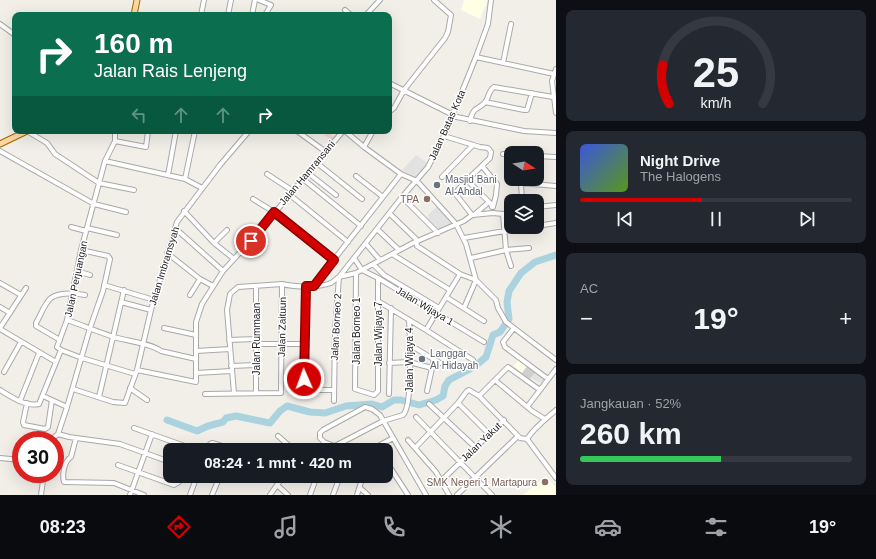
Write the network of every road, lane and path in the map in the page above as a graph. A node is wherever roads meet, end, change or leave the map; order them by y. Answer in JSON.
{"nodes":[{"id":1,"x":137,"y":0,"type":"edge"},
{"id":2,"x":204,"y":0,"type":"edge"},
{"id":3,"x":231,"y":0,"type":"edge"},
{"id":4,"x":255,"y":0,"type":"edge"},
{"id":5,"x":259,"y":0,"type":"edge"},
{"id":6,"x":380,"y":0,"type":"edge"},
{"id":7,"x":434,"y":0,"type":"edge"},
{"id":8,"x":491,"y":0,"type":"edge"},
{"id":9,"x":346,"y":10,"type":"dead end"},
{"id":10,"x":135,"y":12,"type":"edge"},
{"id":11,"x":202,"y":12,"type":"edge"},
{"id":12,"x":229,"y":12,"type":"edge"},
{"id":13,"x":253,"y":12,"type":"edge"},
{"id":14,"x":267,"y":12,"type":"edge"},
{"id":15,"x":348,"y":12,"type":"edge"},
{"id":16,"x":369,"y":12,"type":"edge"},
{"id":17,"x":0,"y":24,"type":"edge"},
{"id":18,"x":511,"y":24,"type":"dead end"},
{"id":19,"x":12,"y":33,"type":"edge"},
{"id":20,"x":476,"y":57,"type":"junction"},
{"id":21,"x":503,"y":63,"type":"junction"},
{"id":22,"x":556,"y":68,"type":"edge"},
{"id":23,"x":554,"y":74,"type":"junction"},
{"id":24,"x":392,"y":84,"type":"edge"},
{"id":25,"x":404,"y":90,"type":"junction"},
{"id":26,"x":532,"y":93,"type":"junction"},
{"id":27,"x":553,"y":97,"type":"junction"},
{"id":28,"x":485,"y":102,"type":"junction"},
{"id":29,"x":392,"y":110,"type":"edge"},
{"id":30,"x":556,"y":113,"type":"edge"},
{"id":31,"x":452,"y":116,"type":"junction"},
{"id":32,"x":470,"y":120,"type":"junction"},
{"id":33,"x":556,"y":133,"type":"edge"},
{"id":34,"x":21,"y":134,"type":"edge"},
{"id":35,"x":32,"y":134,"type":"edge"},
{"id":36,"x":115,"y":134,"type":"edge"},
{"id":37,"x":148,"y":134,"type":"edge"},
{"id":38,"x":175,"y":134,"type":"edge"},
{"id":39,"x":194,"y":134,"type":"edge"},
{"id":40,"x":247,"y":134,"type":"edge"},
{"id":41,"x":300,"y":134,"type":"edge"},
{"id":42,"x":341,"y":134,"type":"edge"},
{"id":43,"x":348,"y":134,"type":"edge"},
{"id":44,"x":371,"y":134,"type":"edge"},
{"id":45,"x":444,"y":136,"type":"junction"},
{"id":46,"x":114,"y":142,"type":"junction"},
{"id":47,"x":0,"y":144,"type":"edge"},
{"id":48,"x":473,"y":145,"type":"junction"},
{"id":49,"x":364,"y":147,"type":"junction"},
{"id":50,"x":0,"y":151,"type":"edge"},
{"id":51,"x":326,"y":152,"type":"junction"},
{"id":52,"x":544,"y":156,"type":"edge"},
{"id":53,"x":556,"y":157,"type":"edge"},
{"id":54,"x":105,"y":161,"type":"junction"},
{"id":55,"x":316,"y":163,"type":"junction"},
{"id":56,"x":482,"y":166,"type":"junction"},
{"id":57,"x":308,"y":173,"type":"junction"},
{"id":58,"x":267,"y":174,"type":"dead end"},
{"id":59,"x":402,"y":174,"type":"junction"},
{"id":60,"x":168,"y":175,"type":"junction"},
{"id":61,"x":356,"y":176,"type":"dead end"},
{"id":62,"x":442,"y":177,"type":"dead end"},
{"id":63,"x":185,"y":179,"type":"junction"},
{"id":64,"x":303,"y":179,"type":"junction"},
{"id":65,"x":467,"y":180,"type":"junction"},
{"id":66,"x":417,"y":181,"type":"junction"},
{"id":67,"x":99,"y":183,"type":"junction"},
{"id":68,"x":544,"y":184,"type":"edge"},
{"id":69,"x":556,"y":186,"type":"edge"},
{"id":70,"x":202,"y":188,"type":"junction"},
{"id":71,"x":134,"y":190,"type":"dead end"},
{"id":72,"x":291,"y":193,"type":"junction"},
{"id":73,"x":336,"y":195,"type":"dead end"},
{"id":74,"x":383,"y":197,"type":"junction"},
{"id":75,"x":402,"y":197,"type":"junction"},
{"id":76,"x":253,"y":199,"type":"dead end"},
{"id":77,"x":362,"y":199,"type":"dead end"},
{"id":78,"x":489,"y":202,"type":"junction"},
{"id":79,"x":94,"y":204,"type":"junction"},
{"id":80,"x":556,"y":205,"type":"edge"},
{"id":81,"x":544,"y":206,"type":"edge"},
{"id":82,"x":493,"y":208,"type":"junction"},
{"id":83,"x":184,"y":211,"type":"junction"},
{"id":84,"x":126,"y":212,"type":"dead end"},
{"id":85,"x":274,"y":212,"type":"junction"},
{"id":86,"x":493,"y":213,"type":"junction"},
{"id":87,"x":390,"y":214,"type":"junction"},
{"id":88,"x":503,"y":214,"type":"joint"},
{"id":89,"x":473,"y":215,"type":"junction"},
{"id":90,"x":556,"y":223,"type":"edge"},
{"id":91,"x":456,"y":224,"type":"junction"},
{"id":92,"x":544,"y":225,"type":"edge"},
{"id":93,"x":361,"y":226,"type":"junction"},
{"id":94,"x":71,"y":227,"type":"dead end"},
{"id":95,"x":174,"y":228,"type":"junction"},
{"id":96,"x":87,"y":229,"type":"junction"},
{"id":97,"x":377,"y":229,"type":"junction"},
{"id":98,"x":227,"y":230,"type":"dead end"},
{"id":99,"x":504,"y":230,"type":"joint"},
{"id":100,"x":438,"y":233,"type":"junction"},
{"id":101,"x":504,"y":234,"type":"edge"},
{"id":102,"x":117,"y":235,"type":"dead end"},
{"id":103,"x":464,"y":238,"type":"junction"},
{"id":104,"x":348,"y":242,"type":"junction"},
{"id":105,"x":416,"y":242,"type":"junction"},
{"id":106,"x":214,"y":243,"type":"junction"},
{"id":107,"x":366,"y":244,"type":"junction"},
{"id":108,"x":529,"y":248,"type":"dead end"},
{"id":109,"x":81,"y":250,"type":"junction"},
{"id":110,"x":400,"y":250,"type":"junction"},
{"id":111,"x":506,"y":250,"type":"junction"},
{"id":112,"x":167,"y":253,"type":"junction"},
{"id":113,"x":392,"y":254,"type":"junction"},
{"id":114,"x":354,"y":258,"type":"junction"},
{"id":115,"x":471,"y":258,"type":"junction"},
{"id":116,"x":234,"y":259,"type":"junction"},
{"id":117,"x":334,"y":260,"type":"junction"},
{"id":118,"x":380,"y":260,"type":"junction"},
{"id":119,"x":373,"y":264,"type":"junction"},
{"id":120,"x":511,"y":266,"type":"dead end"},
{"id":121,"x":76,"y":271,"type":"junction"},
{"id":122,"x":223,"y":271,"type":"junction"},
{"id":123,"x":363,"y":271,"type":"junction"},
{"id":124,"x":356,"y":274,"type":"junction"},
{"id":125,"x":460,"y":274,"type":"junction"},
{"id":126,"x":90,"y":275,"type":"dead end"},
{"id":127,"x":339,"y":277,"type":"junction"},
{"id":128,"x":378,"y":278,"type":"junction"},
{"id":129,"x":200,"y":279,"type":"junction"},
{"id":130,"x":476,"y":280,"type":"junction"},
{"id":131,"x":0,"y":283,"type":"edge"},
{"id":132,"x":282,"y":284,"type":"junction"},
{"id":133,"x":104,"y":285,"type":"junction"},
{"id":134,"x":213,"y":286,"type":"junction"},
{"id":135,"x":256,"y":286,"type":"junction"},
{"id":136,"x":306,"y":286,"type":"junction"},
{"id":137,"x":314,"y":286,"type":"junction"},
{"id":138,"x":26,"y":288,"type":"dead end"},
{"id":139,"x":124,"y":290,"type":"junction"},
{"id":140,"x":450,"y":290,"type":"junction"},
{"id":141,"x":73,"y":292,"type":"junction"},
{"id":142,"x":21,"y":295,"type":"junction"},
{"id":143,"x":85,"y":295,"type":"dead end"},
{"id":144,"x":190,"y":295,"type":"dead end"},
{"id":145,"x":446,"y":297,"type":"junction"},
{"id":146,"x":154,"y":300,"type":"junction"},
{"id":147,"x":378,"y":301,"type":"junction"},
{"id":148,"x":121,"y":302,"type":"junction"},
{"id":149,"x":0,"y":307,"type":"edge"},
{"id":150,"x":390,"y":308,"type":"junction"},
{"id":151,"x":439,"y":308,"type":"junction"},
{"id":152,"x":464,"y":308,"type":"junction"},
{"id":153,"x":151,"y":310,"type":"junction"},
{"id":154,"x":10,"y":313,"type":"junction"},
{"id":155,"x":436,"y":313,"type":"junction"},
{"id":156,"x":67,"y":320,"type":"junction"},
{"id":157,"x":409,"y":320,"type":"junction"},
{"id":158,"x":484,"y":321,"type":"dead end"},
{"id":159,"x":90,"y":328,"type":"junction"},
{"id":160,"x":164,"y":328,"type":"dead end"},
{"id":161,"x":514,"y":328,"type":"junction"},
{"id":162,"x":0,"y":329,"type":"edge"},
{"id":163,"x":426,"y":330,"type":"junction"},
{"id":164,"x":196,"y":335,"type":"junction"},
{"id":165,"x":113,"y":337,"type":"junction"},
{"id":166,"x":60,"y":340,"type":"junction"},
{"id":167,"x":229,"y":340,"type":"junction"},
{"id":168,"x":256,"y":341,"type":"junction"},
{"id":169,"x":21,"y":342,"type":"junction"},
{"id":170,"x":484,"y":342,"type":"dead end"},
{"id":171,"x":281,"y":344,"type":"junction"},
{"id":172,"x":306,"y":344,"type":"junction"},
{"id":173,"x":144,"y":345,"type":"junction"},
{"id":174,"x":410,"y":345,"type":"junction"},
{"id":175,"x":230,"y":349,"type":"junction"},
{"id":176,"x":61,"y":350,"type":"junction"},
{"id":177,"x":196,"y":351,"type":"junction"},
{"id":178,"x":39,"y":353,"type":"junction"},
{"id":179,"x":82,"y":358,"type":"junction"},
{"id":180,"x":196,"y":359,"type":"junction"},
{"id":181,"x":434,"y":359,"type":"junction"},
{"id":182,"x":473,"y":360,"type":"dead end"},
{"id":183,"x":556,"y":360,"type":"edge"},
{"id":184,"x":56,"y":362,"type":"junction"},
{"id":185,"x":389,"y":362,"type":"junction"},
{"id":186,"x":409,"y":362,"type":"junction"},
{"id":187,"x":440,"y":363,"type":"dead end"},
{"id":188,"x":256,"y":365,"type":"junction"},
{"id":189,"x":107,"y":366,"type":"junction"},
{"id":190,"x":432,"y":368,"type":"junction"},
{"id":191,"x":231,"y":369,"type":"junction"},
{"id":192,"x":556,"y":369,"type":"edge"},
{"id":193,"x":4,"y":372,"type":"dead end"},
{"id":194,"x":136,"y":373,"type":"junction"},
{"id":195,"x":196,"y":373,"type":"junction"},
{"id":196,"x":548,"y":379,"type":"junction"},
{"id":197,"x":495,"y":380,"type":"junction"},
{"id":198,"x":130,"y":388,"type":"junction"},
{"id":199,"x":72,"y":389,"type":"junction"},
{"id":200,"x":0,"y":390,"type":"edge"},
{"id":201,"x":334,"y":390,"type":"junction"},
{"id":202,"x":540,"y":390,"type":"junction"},
{"id":203,"x":378,"y":391,"type":"joint"},
{"id":204,"x":427,"y":391,"type":"dead end"},
{"id":205,"x":234,"y":393,"type":"junction"},
{"id":206,"x":256,"y":393,"type":"junction"},
{"id":207,"x":205,"y":394,"type":"dead end"},
{"id":208,"x":388,"y":394,"type":"dead end"},
{"id":209,"x":43,"y":396,"type":"junction"},
{"id":210,"x":479,"y":396,"type":"junction"},
{"id":211,"x":98,"y":398,"type":"junction"},
{"id":212,"x":52,"y":400,"type":"junction"},
{"id":213,"x":147,"y":400,"type":"dead end"},
{"id":214,"x":20,"y":401,"type":"junction"},
{"id":215,"x":334,"y":401,"type":"dead end"},
{"id":216,"x":27,"y":403,"type":"junction"},
{"id":217,"x":458,"y":403,"type":"junction"},
{"id":218,"x":429,"y":404,"type":"dead end"},
{"id":219,"x":65,"y":406,"type":"dead end"},
{"id":220,"x":527,"y":407,"type":"junction"},
{"id":221,"x":556,"y":410,"type":"edge"},
{"id":222,"x":416,"y":417,"type":"dead end"},
{"id":223,"x":444,"y":417,"type":"junction"},
{"id":224,"x":545,"y":419,"type":"junction"},
{"id":225,"x":504,"y":420,"type":"junction"},
{"id":226,"x":383,"y":421,"type":"junction"},
{"id":227,"x":134,"y":428,"type":"dead end"},
{"id":228,"x":59,"y":431,"type":"edge"},
{"id":229,"x":430,"y":432,"type":"junction"},
{"id":230,"x":152,"y":434,"type":"junction"},
{"id":231,"x":489,"y":434,"type":"junction"},
{"id":232,"x":64,"y":435,"type":"edge"},
{"id":233,"x":278,"y":436,"type":"dead end"},
{"id":234,"x":518,"y":436,"type":"junction"},
{"id":235,"x":76,"y":438,"type":"junction"},
{"id":236,"x":393,"y":438,"type":"junction"},
{"id":237,"x":527,"y":439,"type":"junction"},
{"id":238,"x":408,"y":440,"type":"dead end"},
{"id":239,"x":177,"y":443,"type":"edge"},
{"id":240,"x":286,"y":443,"type":"edge"},
{"id":241,"x":326,"y":443,"type":"edge"},
{"id":242,"x":338,"y":443,"type":"edge"},
{"id":243,"x":384,"y":443,"type":"edge"},
{"id":244,"x":416,"y":447,"type":"junction"},
{"id":245,"x":475,"y":448,"type":"junction"},
{"id":246,"x":145,"y":453,"type":"junction"},
{"id":247,"x":0,"y":458,"type":"edge"},
{"id":248,"x":12,"y":459,"type":"edge"},
{"id":249,"x":163,"y":459,"type":"edge"},
{"id":250,"x":460,"y":462,"type":"junction"},
{"id":251,"x":118,"y":465,"type":"dead end"},
{"id":252,"x":393,"y":472,"type":"edge"},
{"id":253,"x":138,"y":473,"type":"junction"},
{"id":254,"x":475,"y":478,"type":"junction"},
{"id":255,"x":556,"y":478,"type":"edge"},
{"id":256,"x":163,"y":481,"type":"edge"},
{"id":257,"x":441,"y":481,"type":"junction"},
{"id":258,"x":43,"y":483,"type":"edge"},
{"id":259,"x":168,"y":483,"type":"edge"},
{"id":260,"x":177,"y":483,"type":"edge"},
{"id":261,"x":195,"y":483,"type":"edge"},
{"id":262,"x":217,"y":483,"type":"edge"},
{"id":263,"x":314,"y":483,"type":"edge"},
{"id":264,"x":337,"y":483,"type":"edge"},
{"id":265,"x":360,"y":483,"type":"edge"},
{"id":266,"x":277,"y":485,"type":"joint"},
{"id":267,"x":360,"y":488,"type":"junction"},
{"id":268,"x":132,"y":490,"type":"junction"},
{"id":269,"x":41,"y":495,"type":"edge"},
{"id":270,"x":130,"y":495,"type":"edge"},
{"id":271,"x":144,"y":495,"type":"edge"},
{"id":272,"x":190,"y":495,"type":"edge"},
{"id":273,"x":212,"y":495,"type":"edge"},
{"id":274,"x":270,"y":495,"type":"edge"},
{"id":275,"x":288,"y":495,"type":"edge"},
{"id":276,"x":310,"y":495,"type":"edge"},
{"id":277,"x":333,"y":495,"type":"edge"},
{"id":278,"x":357,"y":495,"type":"edge"},
{"id":279,"x":368,"y":495,"type":"edge"},
{"id":280,"x":408,"y":495,"type":"edge"},
{"id":281,"x":426,"y":495,"type":"edge"},
{"id":282,"x":449,"y":495,"type":"edge"},
{"id":283,"x":457,"y":495,"type":"edge"},
{"id":284,"x":492,"y":495,"type":"edge"}],
"edges":[{"from":1,"to":10,"type":"main road"},
{"from":2,"to":11,"type":"street"},
{"from":3,"to":12,"type":"street"},
{"from":4,"to":13,"type":"street"},
{"from":5,"to":14,"type":"street"},
{"from":6,"to":16,"type":"street"},
{"from":7,"to":25,"type":"street"},
{"from":8,"to":20,"type":"street","name":"Jalan Batas Kota"},
{"from":9,"to":15,"type":"street"},
{"from":17,"to":19,"type":"street"},
{"from":18,"to":21,"type":"street"},
{"from":20,"to":21,"type":"street"},
{"from":20,"to":31,"type":"street","name":"Jalan Batas Kota"},
{"from":21,"to":23,"type":"street"},
{"from":22,"to":23,"type":"street"},
{"from":23,"to":27,"type":"street"},
{"from":24,"to":25,"type":"street"},
{"from":25,"to":29,"type":"street"},
{"from":25,"to":31,"type":"street"},
{"from":26,"to":27,"type":"street"},
{"from":26,"to":28,"type":"street"},
{"from":26,"to":28,"type":"street"},
{"from":27,"to":30,"type":"street"},
{"from":28,"to":32,"type":"street"},
{"from":31,"to":32,"type":"street"},
{"from":31,"to":45,"type":"street","name":"Jalan Batas Kota"},
{"from":32,"to":33,"type":"street"},
{"from":34,"to":47,"type":"main road"},
{"from":35,"to":67,"type":"street"},
{"from":36,"to":46,"type":"street","name":"Jalan Perjuangan"},
{"from":37,"to":46,"type":"street"},
{"from":38,"to":60,"type":"street"},
{"from":39,"to":63,"type":"street"},
{"from":40,"to":70,"type":"street","name":"Jalan Imbramsyah"},
{"from":41,"to":51,"type":"street"},
{"from":42,"to":51,"type":"street","name":"Jalan Hamransani"},
{"from":43,"to":49,"type":"street"},
{"from":44,"to":49,"type":"street"},
{"from":45,"to":48,"type":"street"},
{"from":45,"to":66,"type":"street","name":"Jalan Batas Kota"},
{"from":46,"to":54,"type":"street","name":"Jalan Perjuangan"},
{"from":48,"to":56,"type":"street"},
{"from":48,"to":62,"type":"street"},
{"from":49,"to":59,"type":"street"},
{"from":50,"to":79,"type":"street"},
{"from":51,"to":55,"type":"street","name":"Jalan Hamransani"},
{"from":52,"to":53,"type":"street"},
{"from":54,"to":60,"type":"street"},
{"from":54,"to":67,"type":"street","name":"Jalan Perjuangan"},
{"from":55,"to":57,"type":"street","name":"Jalan Hamransani"},
{"from":55,"to":77,"type":"street"},
{"from":56,"to":65,"type":"street"},
{"from":56,"to":82,"type":"street"},
{"from":57,"to":64,"type":"street","name":"Jalan Hamransani"},
{"from":57,"to":73,"type":"street"},
{"from":58,"to":72,"type":"street"},
{"from":59,"to":66,"type":"street"},
{"from":59,"to":74,"type":"street"},
{"from":60,"to":63,"type":"street"},
{"from":61,"to":74,"type":"street"},
{"from":63,"to":70,"type":"street"},
{"from":64,"to":72,"type":"street","name":"Jalan Hamransani"},
{"from":64,"to":93,"type":"street"},
{"from":65,"to":78,"type":"street"},
{"from":65,"to":89,"type":"street"},
{"from":66,"to":75,"type":"street","name":"Jalan Batas Kota"},
{"from":66,"to":91,"type":"street"},
{"from":67,"to":71,"type":"street"},
{"from":67,"to":79,"type":"street","name":"Jalan Perjuangan"},
{"from":68,"to":69,"type":"street"},
{"from":70,"to":83,"type":"street","name":"Jalan Imbramsyah"},
{"from":72,"to":85,"type":"street","name":"Jalan Hamransani"},
{"from":72,"to":104,"type":"street"},
{"from":74,"to":93,"type":"street"},
{"from":75,"to":87,"type":"street","name":"Jalan Batas Kota"},
{"from":75,"to":100,"type":"street"},
{"from":76,"to":85,"type":"street"},
{"from":78,"to":82,"type":"street"},
{"from":78,"to":89,"type":"street"},
{"from":79,"to":84,"type":"street"},
{"from":79,"to":96,"type":"street","name":"Jalan Perjuangan"},
{"from":80,"to":81,"type":"street"},
{"from":82,"to":86,"type":"street"},
{"from":83,"to":95,"type":"street","name":"Jalan Imbramsyah"},
{"from":83,"to":106,"type":"street"},
{"from":85,"to":116,"type":"street","name":"Jalan Hamransani"},
{"from":85,"to":117,"type":"street"},
{"from":86,"to":88,"type":"street"},
{"from":86,"to":89,"type":"street"},
{"from":87,"to":97,"type":"street","name":"Jalan Batas Kota"},
{"from":87,"to":105,"type":"street"},
{"from":88,"to":99,"type":"street"},
{"from":89,"to":91,"type":"street"},
{"from":90,"to":92,"type":"street"},
{"from":91,"to":100,"type":"street"},
{"from":91,"to":103,"type":"street"},
{"from":93,"to":104,"type":"street"},
{"from":94,"to":96,"type":"street"},
{"from":95,"to":112,"type":"street","name":"Jalan Imbramsyah"},
{"from":95,"to":122,"type":"street"},
{"from":96,"to":102,"type":"street"},
{"from":96,"to":109,"type":"street","name":"Jalan Perjuangan"},
{"from":97,"to":107,"type":"street","name":"Jalan Batas Kota"},
{"from":97,"to":110,"type":"street"},
{"from":98,"to":106,"type":"street"},
{"from":99,"to":103,"type":"street"},
{"from":100,"to":105,"type":"street"},
{"from":101,"to":111,"type":"street"},
{"from":103,"to":115,"type":"street"},
{"from":104,"to":117,"type":"street"},
{"from":105,"to":110,"type":"street"},
{"from":105,"to":125,"type":"street"},
{"from":106,"to":116,"type":"street"},
{"from":107,"to":114,"type":"street","name":"Jalan Batas Kota"},
{"from":107,"to":118,"type":"street"},
{"from":108,"to":111,"type":"street"},
{"from":109,"to":121,"type":"street","name":"Jalan Perjuangan"},
{"from":109,"to":133,"type":"street"},
{"from":110,"to":113,"type":"street"},
{"from":111,"to":115,"type":"street"},
{"from":111,"to":120,"type":"street"},
{"from":112,"to":129,"type":"street"},
{"from":112,"to":146,"type":"street","name":"Jalan Imbramsyah"},
{"from":113,"to":118,"type":"street"},
{"from":113,"to":140,"type":"street"},
{"from":114,"to":123,"type":"street"},
{"from":114,"to":127,"type":"street","name":"Jalan Batas Kota"},
{"from":115,"to":130,"type":"street"},
{"from":116,"to":122,"type":"street","name":"Jalan Hamransani"},
{"from":117,"to":137,"type":"street"},
{"from":118,"to":119,"type":"street"},
{"from":119,"to":123,"type":"street"},
{"from":119,"to":151,"type":"street"},
{"from":121,"to":126,"type":"street"},
{"from":121,"to":141,"type":"street","name":"Jalan Perjuangan"},
{"from":122,"to":134,"type":"street","name":"Jalan Hamransani"},
{"from":123,"to":124,"type":"street"},
{"from":123,"to":128,"type":"street","name":"Jalan Wijaya 1"},
{"from":124,"to":127,"type":"street"},
{"from":124,"to":203,"type":"street","name":"Jalan Borneo 1"},
{"from":125,"to":130,"type":"street"},
{"from":125,"to":140,"type":"street"},
{"from":127,"to":137,"type":"street","name":"Jalan Batas Kota"},
{"from":127,"to":201,"type":"street","name":"Jalan Borneo 2"},
{"from":128,"to":147,"type":"street","name":"Jalan Wijaya 7"},
{"from":128,"to":155,"type":"street","name":"Jalan Wijaya 1"},
{"from":129,"to":134,"type":"street"},
{"from":129,"to":144,"type":"street"},
{"from":130,"to":152,"type":"street"},
{"from":130,"to":161,"type":"street"},
{"from":131,"to":142,"type":"street"},
{"from":132,"to":135,"type":"street","name":"Jalan Batas Kota"},
{"from":132,"to":136,"type":"street","name":"Jalan Batas Kota"},
{"from":132,"to":171,"type":"street","name":"Jalan Zaituun"},
{"from":133,"to":139,"type":"street"},
{"from":133,"to":159,"type":"street"},
{"from":134,"to":164,"type":"street","name":"Jalan Hamransani"},
{"from":135,"to":167,"type":"street","name":"Jalan Batas Kota"},
{"from":135,"to":168,"type":"street","name":"Jalan Rummaan"},
{"from":136,"to":137,"type":"street","name":"Jalan Batas Kota"},
{"from":136,"to":172,"type":"street"},
{"from":138,"to":142,"type":"street"},
{"from":139,"to":146,"type":"street"},
{"from":139,"to":148,"type":"street"},
{"from":140,"to":145,"type":"street"},
{"from":141,"to":143,"type":"street"},
{"from":141,"to":156,"type":"street","name":"Jalan Perjuangan"},
{"from":141,"to":166,"type":"street"},
{"from":142,"to":154,"type":"street"},
{"from":145,"to":151,"type":"street"},
{"from":145,"to":152,"type":"street"},
{"from":146,"to":153,"type":"street","name":"Jalan Imbramsyah"},
{"from":147,"to":150,"type":"street"},
{"from":147,"to":203,"type":"street","name":"Jalan Wijaya 7"},
{"from":148,"to":153,"type":"street"},
{"from":148,"to":165,"type":"street"},
{"from":149,"to":154,"type":"street"},
{"from":150,"to":157,"type":"street"},
{"from":150,"to":185,"type":"street"},
{"from":151,"to":155,"type":"street"},
{"from":152,"to":158,"type":"street"},
{"from":153,"to":173,"type":"street","name":"Jalan Imbramsyah"},
{"from":154,"to":162,"type":"street"},
{"from":155,"to":163,"type":"street"},
{"from":155,"to":170,"type":"street","name":"Jalan Wijaya 1"},
{"from":156,"to":159,"type":"street"},
{"from":156,"to":166,"type":"street","name":"Jalan Perjuangan"},
{"from":157,"to":163,"type":"street"},
{"from":157,"to":174,"type":"street","name":"Jalan Wijaya 4"},
{"from":159,"to":165,"type":"street"},
{"from":159,"to":179,"type":"street"},
{"from":160,"to":164,"type":"street"},
{"from":161,"to":183,"type":"street"},
{"from":161,"to":196,"type":"street"},
{"from":162,"to":169,"type":"street"},
{"from":163,"to":182,"type":"street"},
{"from":164,"to":177,"type":"street","name":"Jalan Hamransani"},
{"from":165,"to":173,"type":"street"},
{"from":165,"to":189,"type":"street"},
{"from":166,"to":176,"type":"street","name":"Jalan Perjuangan"},
{"from":167,"to":168,"type":"street"},
{"from":167,"to":175,"type":"street","name":"Jalan Batas Kota"},
{"from":168,"to":171,"type":"street"},
{"from":168,"to":188,"type":"street","name":"Jalan Rummaan"},
{"from":169,"to":178,"type":"street"},
{"from":169,"to":193,"type":"street"},
{"from":171,"to":172,"type":"street"},
{"from":171,"to":206,"type":"street","name":"Jalan Zaituun"},
{"from":172,"to":201,"type":"street"},
{"from":173,"to":180,"type":"street"},
{"from":173,"to":194,"type":"street","name":"Jalan Imbramsyah"},
{"from":174,"to":181,"type":"street"},
{"from":174,"to":186,"type":"street","name":"Jalan Wijaya 4"},
{"from":175,"to":177,"type":"street"},
{"from":175,"to":191,"type":"street","name":"Jalan Batas Kota"},
{"from":176,"to":179,"type":"street"},
{"from":176,"to":184,"type":"street"},
{"from":177,"to":180,"type":"street","name":"Jalan Hamransani"},
{"from":178,"to":184,"type":"street"},
{"from":178,"to":214,"type":"street"},
{"from":179,"to":189,"type":"street"},
{"from":179,"to":199,"type":"street"},
{"from":180,"to":195,"type":"street","name":"Jalan Hamransani"},
{"from":181,"to":187,"type":"street"},
{"from":181,"to":190,"type":"street"},
{"from":184,"to":209,"type":"street"},
{"from":185,"to":186,"type":"street"},
{"from":185,"to":208,"type":"street"},
{"from":186,"to":190,"type":"street"},
{"from":186,"to":226,"type":"street","name":"Jalan Wijaya 4"},
{"from":188,"to":191,"type":"street"},
{"from":188,"to":206,"type":"street","name":"Jalan Rummaan"},
{"from":189,"to":194,"type":"street"},
{"from":189,"to":211,"type":"street"},
{"from":190,"to":204,"type":"street"},
{"from":191,"to":195,"type":"street"},
{"from":191,"to":205,"type":"street","name":"Jalan Batas Kota"},
{"from":192,"to":196,"type":"street"},
{"from":194,"to":195,"type":"street","name":"Jalan Hamransani"},
{"from":194,"to":198,"type":"street","name":"Jalan Imbramsyah"},
{"from":196,"to":202,"type":"street"},
{"from":197,"to":202,"type":"street"},
{"from":197,"to":210,"type":"street"},
{"from":197,"to":220,"type":"street"},
{"from":198,"to":211,"type":"street","name":"Jalan Imbramsyah"},
{"from":198,"to":213,"type":"street"},
{"from":199,"to":211,"type":"street"},
{"from":199,"to":228,"type":"street"},
{"from":200,"to":214,"type":"street"},
{"from":201,"to":215,"type":"street","name":"Jalan Borneo 2"},
{"from":202,"to":220,"type":"street"},
{"from":205,"to":206,"type":"street"},
{"from":205,"to":207,"type":"street"},
{"from":209,"to":212,"type":"street"},
{"from":209,"to":216,"type":"street"},
{"from":210,"to":217,"type":"street"},
{"from":210,"to":225,"type":"street"},
{"from":212,"to":216,"type":"street"},
{"from":212,"to":219,"type":"street"},
{"from":214,"to":216,"type":"street"},
{"from":217,"to":223,"type":"street"},
{"from":217,"to":231,"type":"street"},
{"from":218,"to":223,"type":"street"},
{"from":220,"to":224,"type":"street"},
{"from":221,"to":224,"type":"street"},
{"from":222,"to":229,"type":"street"},
{"from":223,"to":229,"type":"street"},
{"from":223,"to":245,"type":"street"},
{"from":224,"to":237,"type":"street"},
{"from":225,"to":231,"type":"street","name":"Jalan Yakut"},
{"from":225,"to":234,"type":"street"},
{"from":226,"to":236,"type":"street"},
{"from":226,"to":241,"type":"street"},
{"from":226,"to":242,"type":"street"},
{"from":227,"to":230,"type":"street"},
{"from":229,"to":244,"type":"street"},
{"from":229,"to":250,"type":"street"},
{"from":230,"to":239,"type":"street"},
{"from":230,"to":246,"type":"street"},
{"from":231,"to":245,"type":"street","name":"Jalan Yakut"},
{"from":232,"to":235,"type":"street"},
{"from":233,"to":240,"type":"street"},
{"from":234,"to":237,"type":"street"},
{"from":234,"to":254,"type":"street"},
{"from":235,"to":246,"type":"street"},
{"from":235,"to":268,"type":"street"},
{"from":236,"to":243,"type":"street"},
{"from":236,"to":281,"type":"street"},
{"from":237,"to":255,"type":"street"},
{"from":238,"to":244,"type":"street"},
{"from":244,"to":257,"type":"street"},
{"from":245,"to":250,"type":"street","name":"Jalan Yakut"},
{"from":246,"to":249,"type":"street"},
{"from":246,"to":253,"type":"street"},
{"from":247,"to":248,"type":"street"},
{"from":250,"to":254,"type":"street"},
{"from":250,"to":257,"type":"street","name":"Jalan Yakut"},
{"from":251,"to":253,"type":"street"},
{"from":252,"to":280,"type":"street"},
{"from":253,"to":256,"type":"street"},
{"from":253,"to":268,"type":"street"},
{"from":254,"to":283,"type":"street"},
{"from":254,"to":284,"type":"street"},
{"from":257,"to":282,"type":"street"},
{"from":258,"to":269,"type":"street"},
{"from":259,"to":260,"type":"street"},
{"from":261,"to":272,"type":"street"},
{"from":262,"to":273,"type":"street"},
{"from":263,"to":276,"type":"street"},
{"from":264,"to":277,"type":"street"},
{"from":265,"to":267,"type":"street"},
{"from":266,"to":274,"type":"street"},
{"from":266,"to":275,"type":"street"},
{"from":267,"to":278,"type":"street"},
{"from":267,"to":279,"type":"street"},
{"from":268,"to":270,"type":"street"},
{"from":268,"to":271,"type":"street"}]}
